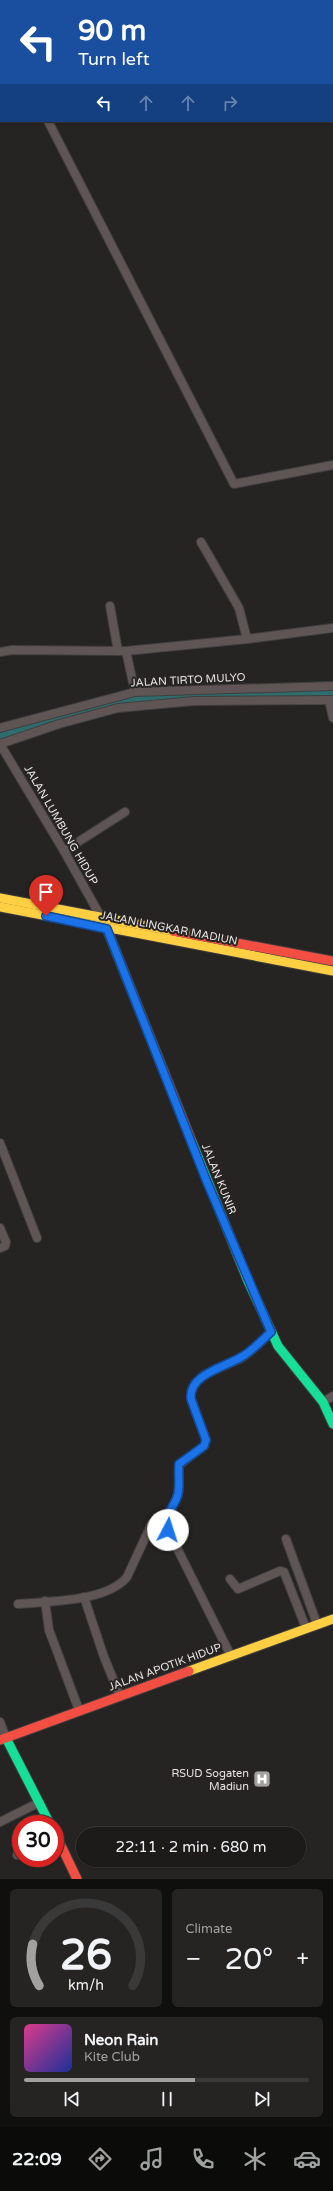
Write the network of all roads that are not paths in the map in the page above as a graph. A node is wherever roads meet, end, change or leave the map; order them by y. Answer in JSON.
{"nodes":[{"id":1,"x":49,"y":122,"type":"edge"},
{"id":2,"x":333,"y":464,"type":"edge"},
{"id":3,"x":201,"y":542,"type":"dead end"},
{"id":4,"x":110,"y":606,"type":"dead end"},
{"id":5,"x":333,"y":628,"type":"edge"},
{"id":6,"x":247,"y":639,"type":"junction"},
{"id":7,"x":122,"y":651,"type":"junction"},
{"id":8,"x":0,"y":652,"type":"edge"},
{"id":9,"x":333,"y":686,"type":"edge"},
{"id":10,"x":135,"y":692,"type":"junction"},
{"id":11,"x":331,"y":700,"type":"edge"},
{"id":12,"x":333,"y":718,"type":"edge"},
{"id":13,"x":0,"y":728,"type":"edge"},
{"id":14,"x":0,"y":744,"type":"edge"},
{"id":15,"x":125,"y":812,"type":"dead end"},
{"id":16,"x":64,"y":851,"type":"junction"},
{"id":17,"x":0,"y":898,"type":"edge"},
{"id":18,"x":0,"y":907,"type":"edge"},
{"id":19,"x":102,"y":919,"type":"junction"},
{"id":20,"x":107,"y":929,"type":"junction"},
{"id":21,"x":333,"y":961,"type":"edge"},
{"id":22,"x":333,"y":971,"type":"edge"},
{"id":23,"x":0,"y":1143,"type":"edge"},
{"id":24,"x":4,"y":1162,"type":"edge"},
{"id":25,"x":0,"y":1228,"type":"edge"},
{"id":26,"x":37,"y":1238,"type":"dead end"},
{"id":27,"x":0,"y":1248,"type":"edge"},
{"id":28,"x":271,"y":1332,"type":"junction"},
{"id":29,"x":333,"y":1396,"type":"edge"},
{"id":30,"x":323,"y":1402,"type":"junction"},
{"id":31,"x":333,"y":1424,"type":"edge"},
{"id":32,"x":168,"y":1514,"type":"junction"},
{"id":33,"x":286,"y":1538,"type":"dead end"},
{"id":34,"x":230,"y":1579,"type":"dead end"},
{"id":35,"x":84,"y":1597,"type":"junction"},
{"id":36,"x":45,"y":1601,"type":"junction"},
{"id":37,"x":18,"y":1604,"type":"dead end"},
{"id":38,"x":333,"y":1619,"type":"edge"},
{"id":39,"x":317,"y":1624,"type":"junction"},
{"id":40,"x":306,"y":1628,"type":"junction"},
{"id":41,"x":230,"y":1656,"type":"junction"},
{"id":42,"x":120,"y":1696,"type":"junction"},
{"id":43,"x":79,"y":1710,"type":"junction"},
{"id":44,"x":0,"y":1722,"type":"edge"},
{"id":45,"x":3,"y":1739,"type":"edge"},
{"id":46,"x":38,"y":1803,"type":"junction"},
{"id":47,"x":45,"y":1815,"type":"edge"},
{"id":48,"x":0,"y":1822,"type":"edge"},
{"id":49,"x":64,"y":1852,"type":"edge"},
{"id":50,"x":77,"y":1879,"type":"edge"}],
"edges":[{"from":1,"to":2,"type":"street"},
{"from":3,"to":6,"type":"street"},
{"from":4,"to":7,"type":"street"},
{"from":5,"to":6,"type":"street"},
{"from":6,"to":7,"type":"street"},
{"from":7,"to":8,"type":"street"},
{"from":7,"to":10,"type":"street"},
{"from":9,"to":10,"type":"street","name":"JALAN TIRTO MULYO"},
{"from":10,"to":13,"type":"street","name":"JALAN TIRTO MULYO"},
{"from":11,"to":12,"type":"street"},
{"from":11,"to":14,"type":"street"},
{"from":14,"to":16,"type":"street","name":"JALAN LUMBUNG HIDUP"},
{"from":15,"to":16,"type":"street"},
{"from":16,"to":19,"type":"street","name":"JALAN LUMBUNG HIDUP"},
{"from":17,"to":19,"type":"street","name":"JALAN LINGKAR MADIUN"},
{"from":18,"to":20,"type":"street","name":"JALAN LINGKAR MADIUN"},
{"from":19,"to":21,"type":"street","name":"JALAN LINGKAR MADIUN"},
{"from":20,"to":22,"type":"street","name":"JALAN LINGKAR MADIUN"},
{"from":20,"to":28,"type":"street","name":"JALAN KUNIR"},
{"from":23,"to":24,"type":"street"},
{"from":24,"to":26,"type":"street"},
{"from":25,"to":27,"type":"street"},
{"from":28,"to":30,"type":"street","name":"JALAN KUNIR"},
{"from":28,"to":32,"type":"street"},
{"from":29,"to":30,"type":"street"},
{"from":30,"to":31,"type":"street","name":"JALAN KUNIR"},
{"from":32,"to":35,"type":"street"},
{"from":32,"to":41,"type":"street"},
{"from":33,"to":39,"type":"street"},
{"from":34,"to":40,"type":"street"},
{"from":35,"to":36,"type":"street"},
{"from":35,"to":42,"type":"street"},
{"from":36,"to":37,"type":"street"},
{"from":36,"to":43,"type":"street"},
{"from":38,"to":39,"type":"street","name":"JALAN APOTIK HIDUP"},
{"from":39,"to":40,"type":"street","name":"JALAN APOTIK HIDUP"},
{"from":40,"to":41,"type":"street","name":"JALAN APOTIK HIDUP"},
{"from":41,"to":42,"type":"street","name":"JALAN APOTIK HIDUP"},
{"from":42,"to":43,"type":"street","name":"JALAN APOTIK HIDUP"},
{"from":43,"to":45,"type":"street","name":"JALAN APOTIK HIDUP"},
{"from":44,"to":45,"type":"street"},
{"from":45,"to":46,"type":"street"},
{"from":46,"to":47,"type":"street"},
{"from":46,"to":48,"type":"street"},
{"from":49,"to":50,"type":"street"}]}
